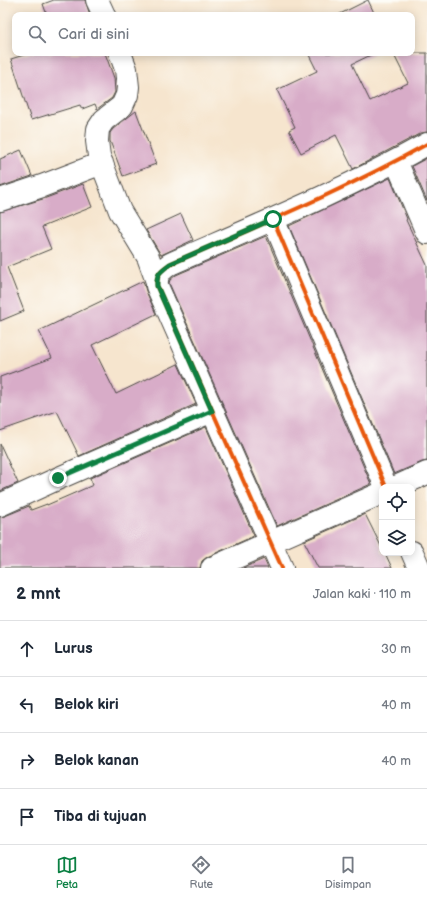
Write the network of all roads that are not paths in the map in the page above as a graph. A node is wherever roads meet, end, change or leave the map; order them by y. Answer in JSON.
{"nodes":[{"id":1,"x":98,"y":0,"type":"edge"},
{"id":2,"x":103,"y":12,"type":"edge"},
{"id":3,"x":121,"y":56,"type":"edge"},
{"id":4,"x":427,"y":144,"type":"edge"},
{"id":5,"x":396,"y":162,"type":"junction"},
{"id":6,"x":102,"y":163,"type":"junction"},
{"id":7,"x":0,"y":200,"type":"edge"},
{"id":8,"x":273,"y":219,"type":"junction"},
{"id":9,"x":427,"y":233,"type":"edge"},
{"id":10,"x":156,"y":279,"type":"junction"},
{"id":11,"x":212,"y":411,"type":"junction"},
{"id":12,"x":427,"y":473,"type":"edge"},
{"id":13,"x":385,"y":484,"type":"edge"},
{"id":14,"x":403,"y":484,"type":"edge"},
{"id":15,"x":379,"y":494,"type":"edge"},
{"id":16,"x":0,"y":506,"type":"edge"},
{"id":17,"x":272,"y":543,"type":"junction"},
{"id":18,"x":414,"y":556,"type":"edge"},
{"id":19,"x":212,"y":568,"type":"edge"},
{"id":20,"x":282,"y":568,"type":"edge"},
{"id":21,"x":419,"y":568,"type":"edge"}],
"edges":[{"from":1,"to":2,"type":"street"},
{"from":3,"to":6,"type":"street"},
{"from":4,"to":5,"type":"street"},
{"from":5,"to":8,"type":"street"},
{"from":5,"to":9,"type":"street"},
{"from":6,"to":7,"type":"street"},
{"from":6,"to":10,"type":"street"},
{"from":8,"to":10,"type":"street"},
{"from":8,"to":13,"type":"street"},
{"from":10,"to":11,"type":"street"},
{"from":11,"to":16,"type":"street"},
{"from":11,"to":17,"type":"street"},
{"from":12,"to":14,"type":"street"},
{"from":15,"to":17,"type":"street"},
{"from":17,"to":19,"type":"street"},
{"from":17,"to":20,"type":"street"},
{"from":18,"to":21,"type":"street"}]}
